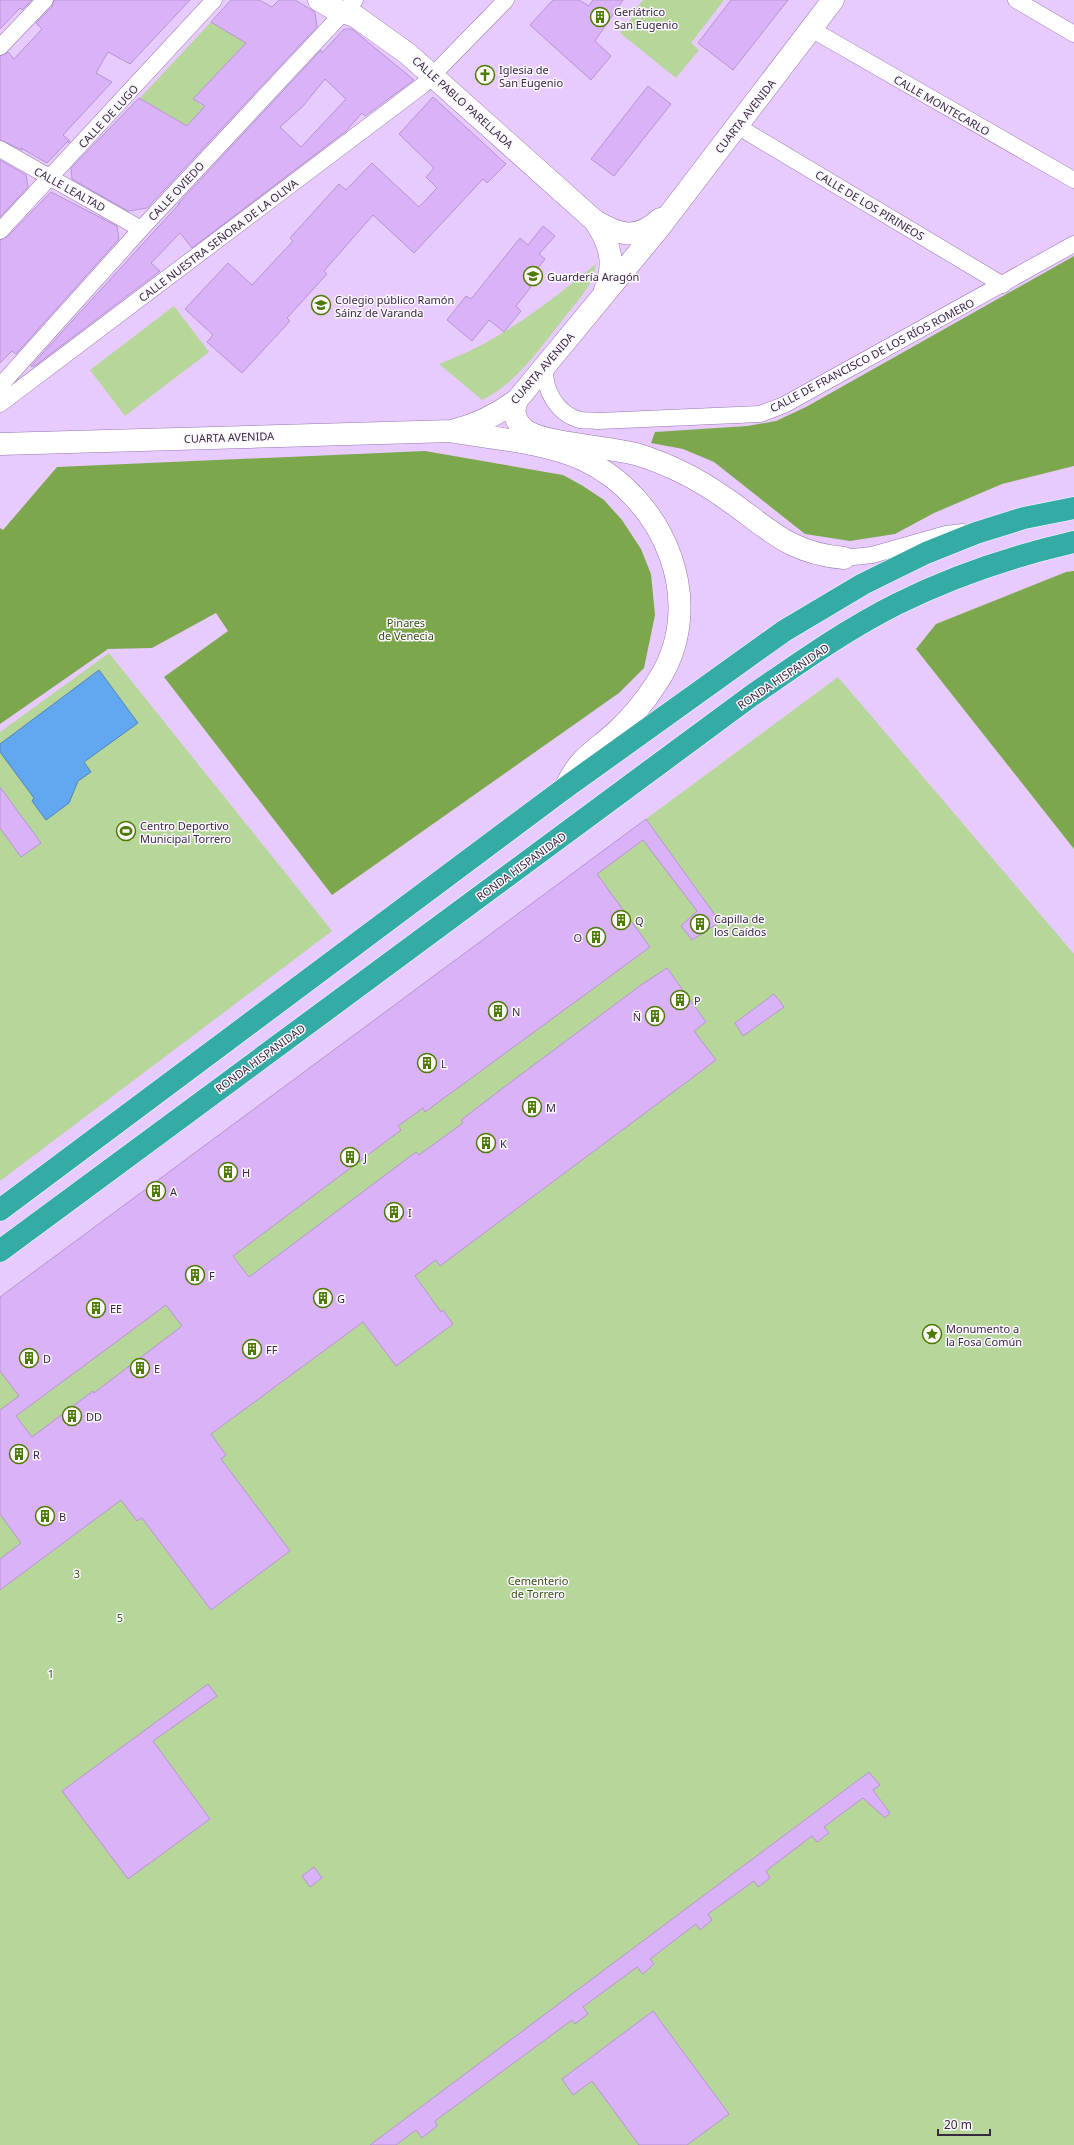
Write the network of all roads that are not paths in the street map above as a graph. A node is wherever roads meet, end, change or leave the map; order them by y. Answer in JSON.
{"nodes":[{"id":1,"x":46,"y":0,"type":"edge"},
{"id":2,"x":214,"y":0,"type":"edge"},
{"id":3,"x":319,"y":0,"type":"edge"},
{"id":4,"x":506,"y":0,"type":"edge"},
{"id":5,"x":833,"y":0,"type":"edge"},
{"id":6,"x":1016,"y":0,"type":"edge"},
{"id":7,"x":350,"y":6,"type":"edge"},
{"id":8,"x":811,"y":29,"type":"junction"},
{"id":9,"x":1074,"y":34,"type":"edge"},
{"id":10,"x":0,"y":48,"type":"edge"},
{"id":11,"x":434,"y":75,"type":"junction"},
{"id":12,"x":737,"y":126,"type":"junction"},
{"id":13,"x":0,"y":149,"type":"edge"},
{"id":14,"x":50,"y":178,"type":"junction"},
{"id":15,"x":1074,"y":180,"type":"edge"},
{"id":16,"x":673,"y":208,"type":"junction"},
{"id":17,"x":595,"y":221,"type":"junction"},
{"id":18,"x":141,"y":229,"type":"junction"},
{"id":19,"x":0,"y":231,"type":"edge"},
{"id":20,"x":1074,"y":244,"type":"edge"},
{"id":21,"x":1003,"y":285,"type":"junction"},
{"id":22,"x":599,"y":302,"type":"junction"},
{"id":23,"x":545,"y":368,"type":"junction"},
{"id":24,"x":0,"y":386,"type":"edge"},
{"id":25,"x":517,"y":400,"type":"junction"},
{"id":26,"x":0,"y":404,"type":"edge"},
{"id":27,"x":452,"y":431,"type":"junction"},
{"id":28,"x":0,"y":444,"type":"edge"},
{"id":29,"x":1074,"y":508,"type":"edge"},
{"id":30,"x":976,"y":533,"type":"junction"},
{"id":31,"x":1074,"y":542,"type":"edge"},
{"id":32,"x":844,"y":558,"type":"joint"},
{"id":33,"x":565,"y":788,"type":"junction"},
{"id":34,"x":0,"y":1210,"type":"edge"},
{"id":35,"x":0,"y":1250,"type":"edge"}],
"edges":[{"from":1,"to":10,"type":"street"},
{"from":2,"to":14,"type":"street","name":"CALLE DE LUGO"},
{"from":3,"to":7,"type":"street","name":"CALLE PABLO PARELLADA"},
{"from":4,"to":11,"type":"street","name":"CALLE NUESTRA SEÑORA DE LA OLIVA"},
{"from":5,"to":8,"type":"street","name":"CUARTA AVENIDA"},
{"from":6,"to":9,"type":"street"},
{"from":7,"to":11,"type":"street","name":"CALLE PABLO PARELLADA"},
{"from":7,"to":18,"type":"street","name":"CALLE OVIEDO"},
{"from":8,"to":12,"type":"street","name":"CUARTA AVENIDA"},
{"from":8,"to":15,"type":"street","name":"CALLE MONTECARLO"},
{"from":11,"to":17,"type":"street","name":"CALLE PABLO PARELLADA"},
{"from":11,"to":26,"type":"street","name":"CALLE NUESTRA SEÑORA DE LA OLIVA"},
{"from":12,"to":16,"type":"street","name":"CUARTA AVENIDA"},
{"from":12,"to":21,"type":"street","name":"CALLE DE LOS PIRINEOS"},
{"from":13,"to":14,"type":"street","name":"CALLE LEALTAD"},
{"from":14,"to":18,"type":"street","name":"CALLE LEALTAD"},
{"from":14,"to":19,"type":"street","name":"CALLE DE LUGO"},
{"from":16,"to":17,"type":"street","name":"CALLE PABLO PARELLADA"},
{"from":16,"to":22,"type":"street","name":"CUARTA AVENIDA"},
{"from":17,"to":22,"type":"street","name":"CALLE PABLO PARELLADA"},
{"from":18,"to":24,"type":"street","name":"CALLE OVIEDO"},
{"from":20,"to":21,"type":"street","name":"CALLE DE FRANCISCO DE LOS RÍOS ROMERO"},
{"from":21,"to":23,"type":"street","name":"CALLE DE FRANCISCO DE LOS RÍOS ROMERO"},
{"from":22,"to":23,"type":"street","name":"CUARTA AVENIDA"},
{"from":23,"to":25,"type":"street","name":"CUARTA AVENIDA"},
{"from":25,"to":27,"type":"street","name":"CUARTA AVENIDA"},
{"from":25,"to":32,"type":"street"},
{"from":27,"to":28,"type":"street","name":"CUARTA AVENIDA"},
{"from":27,"to":33,"type":"street"},
{"from":29,"to":30,"type":"highway"},
{"from":30,"to":32,"type":"street"},
{"from":30,"to":33,"type":"highway"},
{"from":31,"to":35,"type":"highway","name":"RONDA HISPANIDAD"},
{"from":33,"to":34,"type":"highway"}]}
